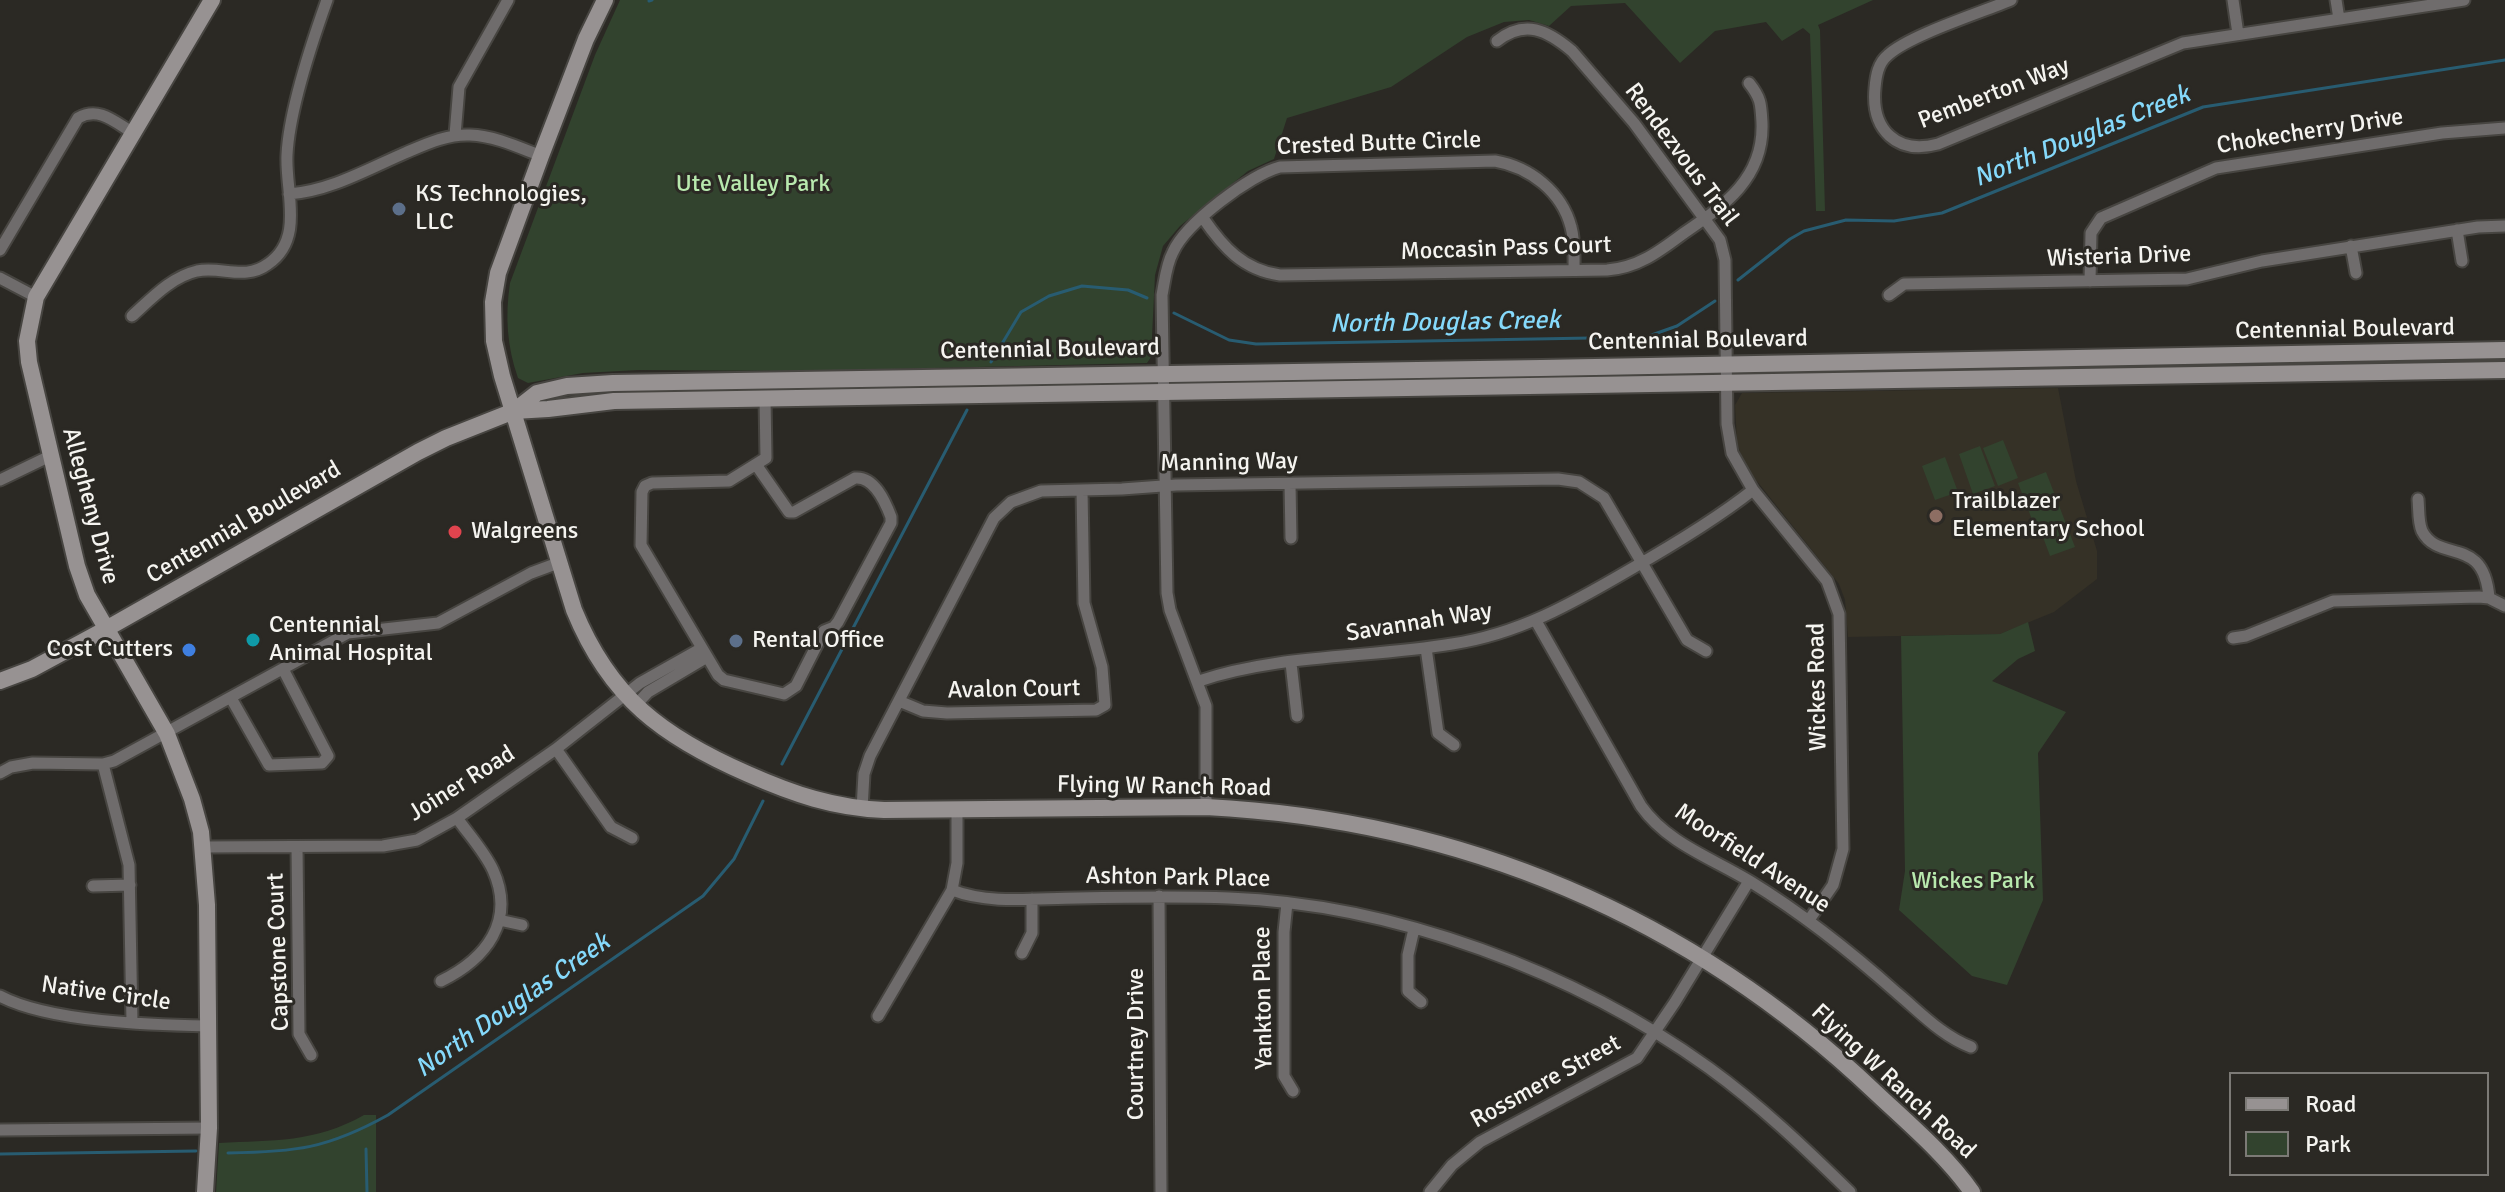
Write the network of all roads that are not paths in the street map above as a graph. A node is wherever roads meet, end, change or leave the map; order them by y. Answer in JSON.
{"nodes":[{"id":1,"x":212,"y":0,"type":"edge"},
{"id":2,"x":327,"y":0,"type":"edge"},
{"id":3,"x":508,"y":0,"type":"edge"},
{"id":4,"x":605,"y":0,"type":"edge"},
{"id":5,"x":2011,"y":0,"type":"edge"},
{"id":6,"x":2233,"y":0,"type":"edge"},
{"id":7,"x":2336,"y":0,"type":"edge"},
{"id":8,"x":2464,"y":0,"type":"edge"},
{"id":9,"x":2339,"y":19,"type":"junction"},
{"id":10,"x":2238,"y":34,"type":"junction"},
{"id":11,"x":1497,"y":41,"type":"dead end"},
{"id":12,"x":1749,"y":83,"type":"dead end"},
{"id":13,"x":2505,"y":128,"type":"edge"},
{"id":14,"x":133,"y":133,"type":"junction"},
{"id":15,"x":455,"y":135,"type":"junction"},
{"id":16,"x":541,"y":156,"type":"junction"},
{"id":17,"x":289,"y":194,"type":"junction"},
{"id":18,"x":1203,"y":218,"type":"junction"},
{"id":19,"x":1706,"y":218,"type":"junction"},
{"id":20,"x":2505,"y":226,"type":"edge"},
{"id":21,"x":2457,"y":230,"type":"junction"},
{"id":22,"x":2351,"y":246,"type":"junction"},
{"id":23,"x":0,"y":250,"type":"edge"},
{"id":24,"x":2462,"y":261,"type":"dead end"},
{"id":25,"x":2240,"y":265,"type":"junction"},
{"id":26,"x":1996,"y":268,"type":"dead end"},
{"id":27,"x":1574,"y":270,"type":"junction"},
{"id":28,"x":2356,"y":273,"type":"dead end"},
{"id":29,"x":0,"y":278,"type":"edge"},
{"id":30,"x":2244,"y":280,"type":"dead end"},
{"id":31,"x":2090,"y":281,"type":"junction"},
{"id":32,"x":1997,"y":282,"type":"junction"},
{"id":33,"x":1889,"y":295,"type":"dead end"},
{"id":34,"x":36,"y":297,"type":"junction"},
{"id":35,"x":132,"y":316,"type":"dead end"},
{"id":36,"x":2505,"y":350,"type":"edge"},
{"id":37,"x":1726,"y":364,"type":"junction"},
{"id":38,"x":2505,"y":370,"type":"edge"},
{"id":39,"x":1162,"y":372,"type":"junction"},
{"id":40,"x":1726,"y":382,"type":"junction"},
{"id":41,"x":1164,"y":392,"type":"junction"},
{"id":42,"x":765,"y":398,"type":"junction"},
{"id":43,"x":514,"y":411,"type":"junction"},
{"id":44,"x":50,"y":456,"type":"junction"},
{"id":45,"x":757,"y":466,"type":"junction"},
{"id":46,"x":1,"y":476,"type":"edge"},
{"id":47,"x":1290,"y":484,"type":"junction"},
{"id":48,"x":1165,"y":485,"type":"junction"},
{"id":49,"x":1082,"y":490,"type":"junction"},
{"id":50,"x":1753,"y":490,"type":"junction"},
{"id":51,"x":2418,"y":499,"type":"dead end"},
{"id":52,"x":1291,"y":538,"type":"dead end"},
{"id":53,"x":558,"y":563,"type":"junction"},
{"id":54,"x":1643,"y":563,"type":"junction"},
{"id":55,"x":2489,"y":598,"type":"junction"},
{"id":56,"x":2505,"y":606,"type":"edge"},
{"id":57,"x":1536,"y":621,"type":"junction"},
{"id":58,"x":106,"y":629,"type":"junction"},
{"id":59,"x":2233,"y":638,"type":"dead end"},
{"id":60,"x":1426,"y":648,"type":"junction"},
{"id":61,"x":1706,"y":651,"type":"dead end"},
{"id":62,"x":705,"y":652,"type":"junction"},
{"id":63,"x":1291,"y":663,"type":"junction"},
{"id":64,"x":283,"y":669,"type":"junction"},
{"id":65,"x":0,"y":681,"type":"edge"},
{"id":66,"x":1199,"y":681,"type":"junction"},
{"id":67,"x":231,"y":698,"type":"junction"},
{"id":68,"x":630,"y":700,"type":"junction"},
{"id":69,"x":899,"y":701,"type":"junction"},
{"id":70,"x":1297,"y":716,"type":"dead end"},
{"id":71,"x":167,"y":734,"type":"junction"},
{"id":72,"x":1454,"y":745,"type":"dead end"},
{"id":73,"x":556,"y":749,"type":"junction"},
{"id":74,"x":103,"y":764,"type":"junction"},
{"id":75,"x":0,"y":773,"type":"edge"},
{"id":76,"x":1206,"y":807,"type":"junction"},
{"id":77,"x":862,"y":809,"type":"junction"},
{"id":78,"x":957,"y":809,"type":"junction"},
{"id":79,"x":457,"y":818,"type":"junction"},
{"id":80,"x":632,"y":838,"type":"dead end"},
{"id":81,"x":203,"y":847,"type":"junction"},
{"id":82,"x":297,"y":847,"type":"junction"},
{"id":83,"x":1749,"y":881,"type":"junction"},
{"id":84,"x":130,"y":885,"type":"junction"},
{"id":85,"x":93,"y":886,"type":"dead end"},
{"id":86,"x":952,"y":890,"type":"junction"},
{"id":87,"x":1159,"y":896,"type":"junction"},
{"id":88,"x":1032,"y":899,"type":"junction"},
{"id":89,"x":1287,"y":903,"type":"junction"},
{"id":90,"x":499,"y":920,"type":"junction"},
{"id":91,"x":1809,"y":920,"type":"junction"},
{"id":92,"x":522,"y":925,"type":"dead end"},
{"id":93,"x":1414,"y":929,"type":"junction"},
{"id":94,"x":1022,"y":953,"type":"dead end"},
{"id":95,"x":1703,"y":957,"type":"junction"},
{"id":96,"x":441,"y":981,"type":"dead end"},
{"id":97,"x":0,"y":996,"type":"edge"},
{"id":98,"x":1421,"y":1002,"type":"dead end"},
{"id":99,"x":878,"y":1016,"type":"dead end"},
{"id":100,"x":132,"y":1022,"type":"junction"},
{"id":101,"x":208,"y":1026,"type":"junction"},
{"id":102,"x":1655,"y":1033,"type":"junction"},
{"id":103,"x":1971,"y":1047,"type":"dead end"},
{"id":104,"x":311,"y":1055,"type":"dead end"},
{"id":105,"x":1293,"y":1091,"type":"dead end"},
{"id":106,"x":209,"y":1128,"type":"junction"},
{"id":107,"x":0,"y":1130,"type":"edge"},
{"id":108,"x":205,"y":1192,"type":"edge"},
{"id":109,"x":1161,"y":1192,"type":"edge"},
{"id":110,"x":1430,"y":1192,"type":"edge"},
{"id":111,"x":1850,"y":1192,"type":"edge"},
{"id":112,"x":1972,"y":1192,"type":"edge"}],
"edges":[{"from":1,"to":14,"type":"main road","name":"Allegheny Drive"},
{"from":2,"to":17,"type":"street"},
{"from":3,"to":15,"type":"street"},
{"from":4,"to":16,"type":"main road","name":"Flying W Ranch Road"},
{"from":5,"to":10,"type":"street","name":"Pemberton Way"},
{"from":6,"to":10,"type":"street"},
{"from":7,"to":9,"type":"street"},
{"from":8,"to":9,"type":"street","name":"Pemberton Way"},
{"from":9,"to":10,"type":"street","name":"Pemberton Way"},
{"from":11,"to":19,"type":"street","name":"Rendezvous Trail"},
{"from":12,"to":19,"type":"street","name":"Moccasin Pass Court"},
{"from":13,"to":31,"type":"street","name":"Chokecherry Drive"},
{"from":14,"to":23,"type":"street"},
{"from":14,"to":34,"type":"main road","name":"Allegheny Drive"},
{"from":15,"to":16,"type":"street"},
{"from":15,"to":17,"type":"street"},
{"from":16,"to":43,"type":"main road","name":"Flying W Ranch Road"},
{"from":17,"to":35,"type":"street"},
{"from":18,"to":27,"type":"street","name":"Moccasin Pass Court"},
{"from":18,"to":27,"type":"street","name":"Crested Butte Circle"},
{"from":18,"to":39,"type":"street","name":"Crested Butte Circle"},
{"from":19,"to":27,"type":"street","name":"Moccasin Pass Court"},
{"from":19,"to":37,"type":"street","name":"Rendezvous Trail"},
{"from":20,"to":21,"type":"street","name":"Wisteria Drive"},
{"from":21,"to":22,"type":"street","name":"Wisteria Drive"},
{"from":21,"to":24,"type":"street"},
{"from":22,"to":25,"type":"street","name":"Wisteria Drive"},
{"from":22,"to":28,"type":"street"},
{"from":25,"to":30,"type":"street"},
{"from":25,"to":31,"type":"street","name":"Wisteria Drive"},
{"from":26,"to":32,"type":"street"},
{"from":29,"to":34,"type":"street"},
{"from":31,"to":32,"type":"street","name":"Wisteria Drive"},
{"from":32,"to":33,"type":"street","name":"Wisteria Drive"},
{"from":34,"to":44,"type":"main road","name":"Allegheny Drive"},
{"from":36,"to":37,"type":"main road","name":"Centennial Boulevard"},
{"from":37,"to":39,"type":"main road","name":"Centennial Boulevard"},
{"from":37,"to":40,"type":"street","name":"Rendezvous Trail"},
{"from":38,"to":40,"type":"main road","name":"Centennial Boulevard"},
{"from":39,"to":41,"type":"street","name":"Crested Butte Circle"},
{"from":39,"to":43,"type":"main road","name":"Centennial Boulevard"},
{"from":40,"to":41,"type":"main road","name":"Centennial Boulevard"},
{"from":40,"to":50,"type":"street","name":"Wickes Road"},
{"from":41,"to":42,"type":"main road","name":"Centennial Boulevard"},
{"from":41,"to":48,"type":"street","name":"Crested Butte Circle"},
{"from":42,"to":43,"type":"main road","name":"Centennial Boulevard"},
{"from":42,"to":45,"type":"street"},
{"from":43,"to":53,"type":"main road","name":"Flying W Ranch Road"},
{"from":43,"to":58,"type":"main road","name":"Centennial Boulevard"},
{"from":44,"to":46,"type":"street"},
{"from":44,"to":58,"type":"main road","name":"Allegheny Drive"},
{"from":45,"to":62,"type":"street"},
{"from":45,"to":62,"type":"street"},
{"from":47,"to":48,"type":"street","name":"Manning Way"},
{"from":47,"to":52,"type":"street"},
{"from":47,"to":54,"type":"street","name":"Manning Way"},
{"from":48,"to":49,"type":"street","name":"Manning Way"},
{"from":48,"to":66,"type":"street","name":"Crested Butte Circle"},
{"from":49,"to":69,"type":"street","name":"Manning Way"},
{"from":49,"to":69,"type":"street","name":"Avalon Court"},
{"from":50,"to":54,"type":"street","name":"Savannah Way"},
{"from":50,"to":91,"type":"street","name":"Wickes Road"},
{"from":51,"to":55,"type":"street"},
{"from":53,"to":64,"type":"street"},
{"from":53,"to":68,"type":"main road","name":"Flying W Ranch Road"},
{"from":54,"to":57,"type":"street","name":"Savannah Way"},
{"from":54,"to":61,"type":"street","name":"Manning Way"},
{"from":55,"to":56,"type":"street"},
{"from":55,"to":59,"type":"street"},
{"from":57,"to":60,"type":"street","name":"Savannah Way"},
{"from":57,"to":83,"type":"street","name":"Moorfield Avenue"},
{"from":58,"to":65,"type":"main road","name":"Centennial Boulevard"},
{"from":58,"to":71,"type":"main road","name":"Allegheny Drive"},
{"from":60,"to":63,"type":"street","name":"Savannah Way"},
{"from":60,"to":72,"type":"street"},
{"from":62,"to":68,"type":"street","name":"Joiner Road"},
{"from":63,"to":66,"type":"street","name":"Savannah Way"},
{"from":63,"to":70,"type":"street"},
{"from":64,"to":67,"type":"street"},
{"from":64,"to":67,"type":"street"},
{"from":66,"to":76,"type":"street","name":"Crested Butte Circle"},
{"from":67,"to":71,"type":"street"},
{"from":68,"to":73,"type":"street","name":"Joiner Road"},
{"from":68,"to":77,"type":"main road","name":"Flying W Ranch Road"},
{"from":69,"to":77,"type":"street","name":"Manning Way"},
{"from":71,"to":74,"type":"street"},
{"from":71,"to":81,"type":"main road","name":"Allegheny Drive"},
{"from":73,"to":79,"type":"street","name":"Joiner Road"},
{"from":73,"to":80,"type":"street"},
{"from":74,"to":75,"type":"street"},
{"from":74,"to":84,"type":"street"},
{"from":76,"to":78,"type":"main road","name":"Flying W Ranch Road"},
{"from":76,"to":95,"type":"main road","name":"Flying W Ranch Road"},
{"from":77,"to":78,"type":"main road","name":"Flying W Ranch Road"},
{"from":78,"to":86,"type":"street"},
{"from":79,"to":82,"type":"street","name":"Joiner Road"},
{"from":79,"to":90,"type":"street"},
{"from":81,"to":82,"type":"street","name":"Joiner Road"},
{"from":81,"to":101,"type":"main road","name":"Allegheny Drive"},
{"from":82,"to":104,"type":"street","name":"Capstone Court"},
{"from":83,"to":91,"type":"street","name":"Moorfield Avenue"},
{"from":83,"to":95,"type":"street","name":"Rossmere Street"},
{"from":84,"to":85,"type":"street"},
{"from":84,"to":100,"type":"street"},
{"from":86,"to":88,"type":"street","name":"Ashton Park Place"},
{"from":86,"to":99,"type":"street"},
{"from":87,"to":88,"type":"street","name":"Ashton Park Place"},
{"from":87,"to":89,"type":"street","name":"Ashton Park Place"},
{"from":87,"to":109,"type":"street","name":"Courtney Drive"},
{"from":88,"to":94,"type":"street"},
{"from":89,"to":93,"type":"street","name":"Ashton Park Place"},
{"from":89,"to":105,"type":"street","name":"Yankton Place"},
{"from":90,"to":92,"type":"street"},
{"from":90,"to":96,"type":"street"},
{"from":91,"to":103,"type":"street","name":"Moorfield Avenue"},
{"from":93,"to":98,"type":"street"},
{"from":93,"to":102,"type":"street","name":"Ashton Park Place"},
{"from":95,"to":102,"type":"street","name":"Rossmere Street"},
{"from":95,"to":112,"type":"main road","name":"Flying W Ranch Road"},
{"from":97,"to":100,"type":"street","name":"Native Circle"},
{"from":100,"to":101,"type":"street","name":"Native Circle"},
{"from":101,"to":106,"type":"main road","name":"Allegheny Drive"},
{"from":102,"to":110,"type":"street","name":"Rossmere Street"},
{"from":102,"to":111,"type":"street","name":"Ashton Park Place"},
{"from":106,"to":107,"type":"street"},
{"from":106,"to":108,"type":"main road","name":"Allegheny Drive"}]}
